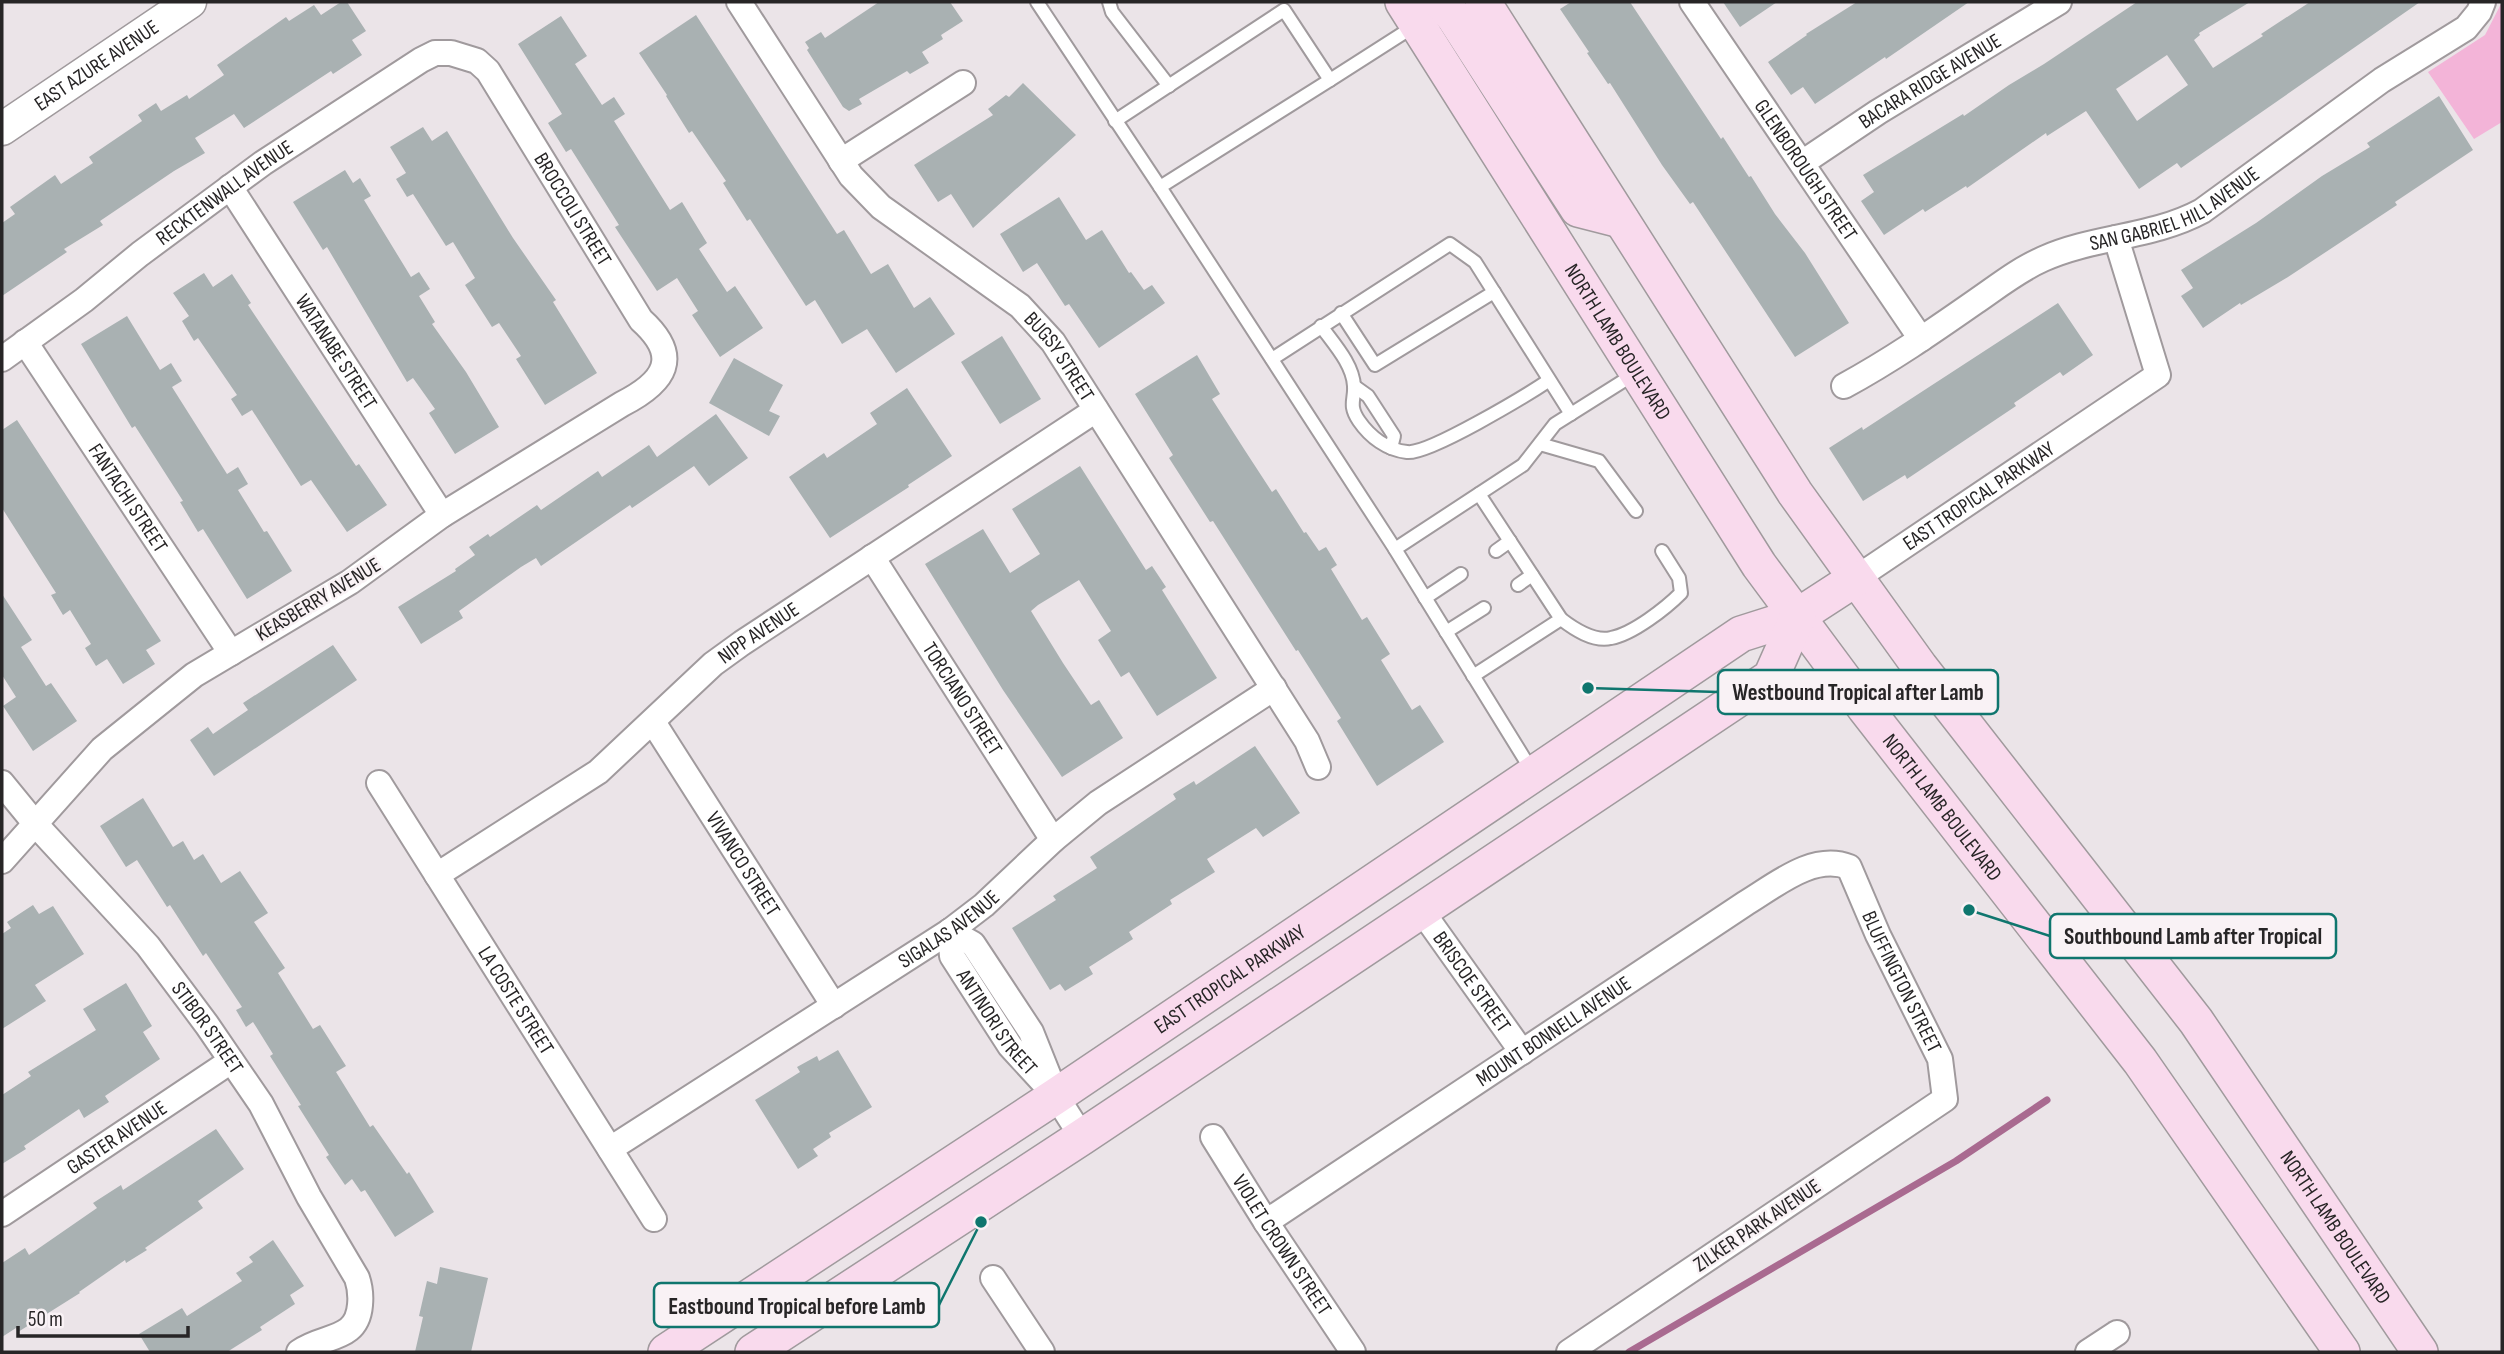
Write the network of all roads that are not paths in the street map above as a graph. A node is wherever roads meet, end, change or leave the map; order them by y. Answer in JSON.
{"nodes":[{"id":1,"x":190,"y":2,"type":"edge"},
{"id":2,"x":739,"y":2,"type":"edge"},
{"id":3,"x":1037,"y":2,"type":"edge"},
{"id":4,"x":1109,"y":2,"type":"edge"},
{"id":5,"x":1483,"y":2,"type":"edge"},
{"id":6,"x":1692,"y":2,"type":"edge"},
{"id":7,"x":2059,"y":2,"type":"edge"},
{"id":8,"x":2483,"y":2,"type":"edge"},
{"id":9,"x":1283,"y":5,"type":"edge"},
{"id":10,"x":1420,"y":9,"type":"edge"},
{"id":11,"x":462,"y":55,"type":"joint"},
{"id":12,"x":1331,"y":80,"type":"junction"},
{"id":13,"x":963,"y":83,"type":"dead end"},
{"id":14,"x":1169,"y":86,"type":"junction"},
{"id":15,"x":1115,"y":121,"type":"junction"},
{"id":16,"x":2,"y":129,"type":"edge"},
{"id":17,"x":841,"y":161,"type":"junction"},
{"id":18,"x":1801,"y":163,"type":"junction"},
{"id":19,"x":230,"y":187,"type":"junction"},
{"id":20,"x":1160,"y":187,"type":"junction"},
{"id":21,"x":1621,"y":220,"type":"junction"},
{"id":22,"x":2116,"y":238,"type":"junction"},
{"id":23,"x":1494,"y":292,"type":"junction"},
{"id":24,"x":1341,"y":313,"type":"junction"},
{"id":25,"x":1321,"y":326,"type":"junction"},
{"id":26,"x":1921,"y":339,"type":"junction"},
{"id":27,"x":25,"y":342,"type":"junction"},
{"id":28,"x":2,"y":359,"type":"edge"},
{"id":29,"x":1272,"y":359,"type":"junction"},
{"id":30,"x":660,"y":372,"type":"joint"},
{"id":31,"x":1636,"y":372,"type":"junction"},
{"id":32,"x":1548,"y":380,"type":"junction"},
{"id":33,"x":1354,"y":386,"type":"junction"},
{"id":34,"x":1844,"y":386,"type":"dead end"},
{"id":35,"x":1096,"y":410,"type":"junction"},
{"id":36,"x":1571,"y":414,"type":"junction"},
{"id":37,"x":1540,"y":444,"type":"junction"},
{"id":38,"x":1391,"y":448,"type":"junction"},
{"id":39,"x":1479,"y":494,"type":"junction"},
{"id":40,"x":1636,"y":511,"type":"dead end"},
{"id":41,"x":442,"y":515,"type":"junction"},
{"id":42,"x":1510,"y":541,"type":"junction"},
{"id":43,"x":1395,"y":549,"type":"junction"},
{"id":44,"x":1496,"y":551,"type":"dead end"},
{"id":45,"x":1661,"y":551,"type":"dead end"},
{"id":46,"x":872,"y":557,"type":"junction"},
{"id":47,"x":1461,"y":574,"type":"dead end"},
{"id":48,"x":1532,"y":575,"type":"junction"},
{"id":49,"x":1855,"y":579,"type":"junction"},
{"id":50,"x":1518,"y":585,"type":"dead end"},
{"id":51,"x":1425,"y":598,"type":"junction"},
{"id":52,"x":1484,"y":608,"type":"dead end"},
{"id":53,"x":1798,"y":616,"type":"junction"},
{"id":54,"x":1560,"y":619,"type":"junction"},
{"id":55,"x":1446,"y":632,"type":"junction"},
{"id":56,"x":231,"y":653,"type":"junction"},
{"id":57,"x":1473,"y":676,"type":"junction"},
{"id":58,"x":1274,"y":688,"type":"junction"},
{"id":59,"x":653,"y":722,"type":"junction"},
{"id":60,"x":1318,"y":767,"type":"dead end"},
{"id":61,"x":1533,"y":773,"type":"junction"},
{"id":62,"x":2,"y":783,"type":"edge"},
{"id":63,"x":379,"y":783,"type":"dead end"},
{"id":64,"x":35,"y":823,"type":"junction"},
{"id":65,"x":1054,"y":840,"type":"junction"},
{"id":66,"x":2,"y":861,"type":"edge"},
{"id":67,"x":1849,"y":867,"type":"joint"},
{"id":68,"x":437,"y":875,"type":"junction"},
{"id":69,"x":1421,"y":909,"type":"junction"},
{"id":70,"x":950,"y":931,"type":"junction"},
{"id":71,"x":834,"y":1006,"type":"junction"},
{"id":72,"x":1522,"y":1052,"type":"junction"},
{"id":73,"x":232,"y":1061,"type":"junction"},
{"id":74,"x":1056,"y":1096,"type":"junction"},
{"id":75,"x":1945,"y":1099,"type":"joint"},
{"id":76,"x":1082,"y":1137,"type":"junction"},
{"id":77,"x":1213,"y":1137,"type":"dead end"},
{"id":78,"x":610,"y":1150,"type":"junction"},
{"id":79,"x":2,"y":1214,"type":"edge"},
{"id":80,"x":654,"y":1219,"type":"dead end"},
{"id":81,"x":1266,"y":1222,"type":"junction"},
{"id":82,"x":993,"y":1278,"type":"dead end"},
{"id":83,"x":2117,"y":1333,"type":"dead end"},
{"id":84,"x":2416,"y":1345,"type":"edge"},
{"id":85,"x":299,"y":1352,"type":"edge"},
{"id":86,"x":666,"y":1352,"type":"edge"},
{"id":87,"x":753,"y":1352,"type":"edge"},
{"id":88,"x":1042,"y":1352,"type":"edge"},
{"id":89,"x":1353,"y":1352,"type":"edge"},
{"id":90,"x":1569,"y":1352,"type":"edge"},
{"id":91,"x":2088,"y":1352,"type":"edge"},
{"id":92,"x":2342,"y":1352,"type":"edge"}],
"edges":[{"from":1,"to":16,"type":"street","name":"EAST AZURE AVENUE"},
{"from":2,"to":17,"type":"street","name":"BUGSY STREET"},
{"from":3,"to":15,"type":"lane"},
{"from":4,"to":14,"type":"lane"},
{"from":5,"to":21,"type":"main road","name":"NORTH LAMB BOULEVARD"},
{"from":6,"to":18,"type":"street","name":"GLENBOROUGH STREET"},
{"from":7,"to":18,"type":"street","name":"BACARA RIDGE AVENUE"},
{"from":8,"to":22,"type":"street","name":"SAN GABRIEL HILL AVENUE"},
{"from":9,"to":12,"type":"lane"},
{"from":9,"to":14,"type":"lane"},
{"from":10,"to":12,"type":"lane"},
{"from":10,"to":21,"type":"main road"},
{"from":10,"to":31,"type":"main road","name":"NORTH LAMB BOULEVARD"},
{"from":11,"to":19,"type":"street","name":"RECKTENWALL AVENUE"},
{"from":11,"to":30,"type":"street","name":"BROCCOLI STREET"},
{"from":12,"to":20,"type":"lane"},
{"from":13,"to":17,"type":"street"},
{"from":14,"to":15,"type":"lane"},
{"from":15,"to":20,"type":"lane"},
{"from":17,"to":35,"type":"street","name":"BUGSY STREET"},
{"from":18,"to":26,"type":"street","name":"GLENBOROUGH STREET"},
{"from":19,"to":27,"type":"street","name":"RECKTENWALL AVENUE"},
{"from":19,"to":41,"type":"street","name":"WATANABE STREET"},
{"from":20,"to":29,"type":"lane"},
{"from":21,"to":49,"type":"main road","name":"NORTH LAMB BOULEVARD"},
{"from":22,"to":26,"type":"street","name":"SAN GABRIEL HILL AVENUE"},
{"from":22,"to":49,"type":"street","name":"EAST TROPICAL PARKWAY"},
{"from":23,"to":24,"type":"lane"},
{"from":23,"to":24,"type":"lane"},
{"from":23,"to":32,"type":"lane"},
{"from":24,"to":25,"type":"lane"},
{"from":25,"to":29,"type":"lane"},
{"from":25,"to":33,"type":"lane"},
{"from":26,"to":34,"type":"street","name":"SAN GABRIEL HILL AVENUE"},
{"from":27,"to":28,"type":"street","name":"RECKTENWALL AVENUE"},
{"from":27,"to":56,"type":"street","name":"FANTACHI STREET"},
{"from":29,"to":43,"type":"lane"},
{"from":30,"to":41,"type":"street","name":"KEASBERRY AVENUE"},
{"from":31,"to":36,"type":"lane"},
{"from":31,"to":53,"type":"main road","name":"NORTH LAMB BOULEVARD"},
{"from":32,"to":36,"type":"lane"},
{"from":32,"to":38,"type":"lane"},
{"from":33,"to":38,"type":"lane"},
{"from":33,"to":38,"type":"lane"},
{"from":35,"to":46,"type":"street","name":"NIPP AVENUE"},
{"from":35,"to":58,"type":"street","name":"BUGSY STREET"},
{"from":36,"to":37,"type":"lane"},
{"from":37,"to":39,"type":"lane"},
{"from":37,"to":40,"type":"lane"},
{"from":39,"to":42,"type":"lane"},
{"from":39,"to":43,"type":"lane"},
{"from":41,"to":56,"type":"street","name":"KEASBERRY AVENUE"},
{"from":42,"to":44,"type":"lane"},
{"from":42,"to":48,"type":"lane"},
{"from":43,"to":51,"type":"lane"},
{"from":45,"to":54,"type":"lane"},
{"from":46,"to":59,"type":"street","name":"NIPP AVENUE"},
{"from":46,"to":65,"type":"street","name":"TORCIANO STREET"},
{"from":47,"to":51,"type":"lane"},
{"from":48,"to":50,"type":"lane"},
{"from":48,"to":54,"type":"lane"},
{"from":49,"to":53,"type":"main road","name":"EAST TROPICAL PARKWAY"},
{"from":49,"to":84,"type":"main road","name":"NORTH LAMB BOULEVARD"},
{"from":51,"to":55,"type":"lane"},
{"from":52,"to":55,"type":"lane"},
{"from":53,"to":61,"type":"main road","name":"EAST TROPICAL PARKWAY"},
{"from":53,"to":69,"type":"main road"},
{"from":53,"to":92,"type":"main road","name":"NORTH LAMB BOULEVARD"},
{"from":54,"to":57,"type":"lane"},
{"from":55,"to":57,"type":"lane"},
{"from":56,"to":64,"type":"street","name":"KEASBERRY AVENUE"},
{"from":57,"to":61,"type":"lane"},
{"from":58,"to":60,"type":"street","name":"BUGSY STREET"},
{"from":58,"to":65,"type":"street","name":"SIGALAS AVENUE"},
{"from":59,"to":68,"type":"street","name":"NIPP AVENUE"},
{"from":59,"to":71,"type":"street","name":"VIVANCO STREET"},
{"from":61,"to":74,"type":"main road","name":"EAST TROPICAL PARKWAY"},
{"from":62,"to":64,"type":"street","name":"STIBOR STREET"},
{"from":63,"to":68,"type":"street","name":"LA COSTE STREET"},
{"from":64,"to":66,"type":"street","name":"KEASBERRY AVENUE"},
{"from":64,"to":73,"type":"street","name":"STIBOR STREET"},
{"from":65,"to":70,"type":"street","name":"SIGALAS AVENUE"},
{"from":67,"to":72,"type":"street","name":"MOUNT BONNELL AVENUE"},
{"from":67,"to":75,"type":"street","name":"BLUFFINGTON STREET"},
{"from":68,"to":78,"type":"street","name":"LA COSTE STREET"},
{"from":69,"to":72,"type":"street","name":"BRISCOE STREET"},
{"from":69,"to":76,"type":"main road"},
{"from":70,"to":71,"type":"street","name":"SIGALAS AVENUE"},
{"from":70,"to":74,"type":"street","name":"ANTINORI STREET"},
{"from":71,"to":78,"type":"street","name":"SIGALAS AVENUE"},
{"from":72,"to":81,"type":"street","name":"MOUNT BONNELL AVENUE"},
{"from":73,"to":79,"type":"street","name":"GASTER AVENUE"},
{"from":73,"to":85,"type":"street","name":"STIBOR STREET"},
{"from":74,"to":76,"type":"street","name":"ANTINORI STREET"},
{"from":74,"to":86,"type":"main road","name":"EAST TROPICAL PARKWAY"},
{"from":75,"to":90,"type":"street","name":"ZILKER PARK AVENUE"},
{"from":76,"to":87,"type":"main road"},
{"from":77,"to":81,"type":"street","name":"VIOLET CROWN STREET"},
{"from":78,"to":80,"type":"street","name":"LA COSTE STREET"},
{"from":81,"to":89,"type":"street","name":"VIOLET CROWN STREET"},
{"from":82,"to":88,"type":"street"},
{"from":83,"to":91,"type":"street"}]}
